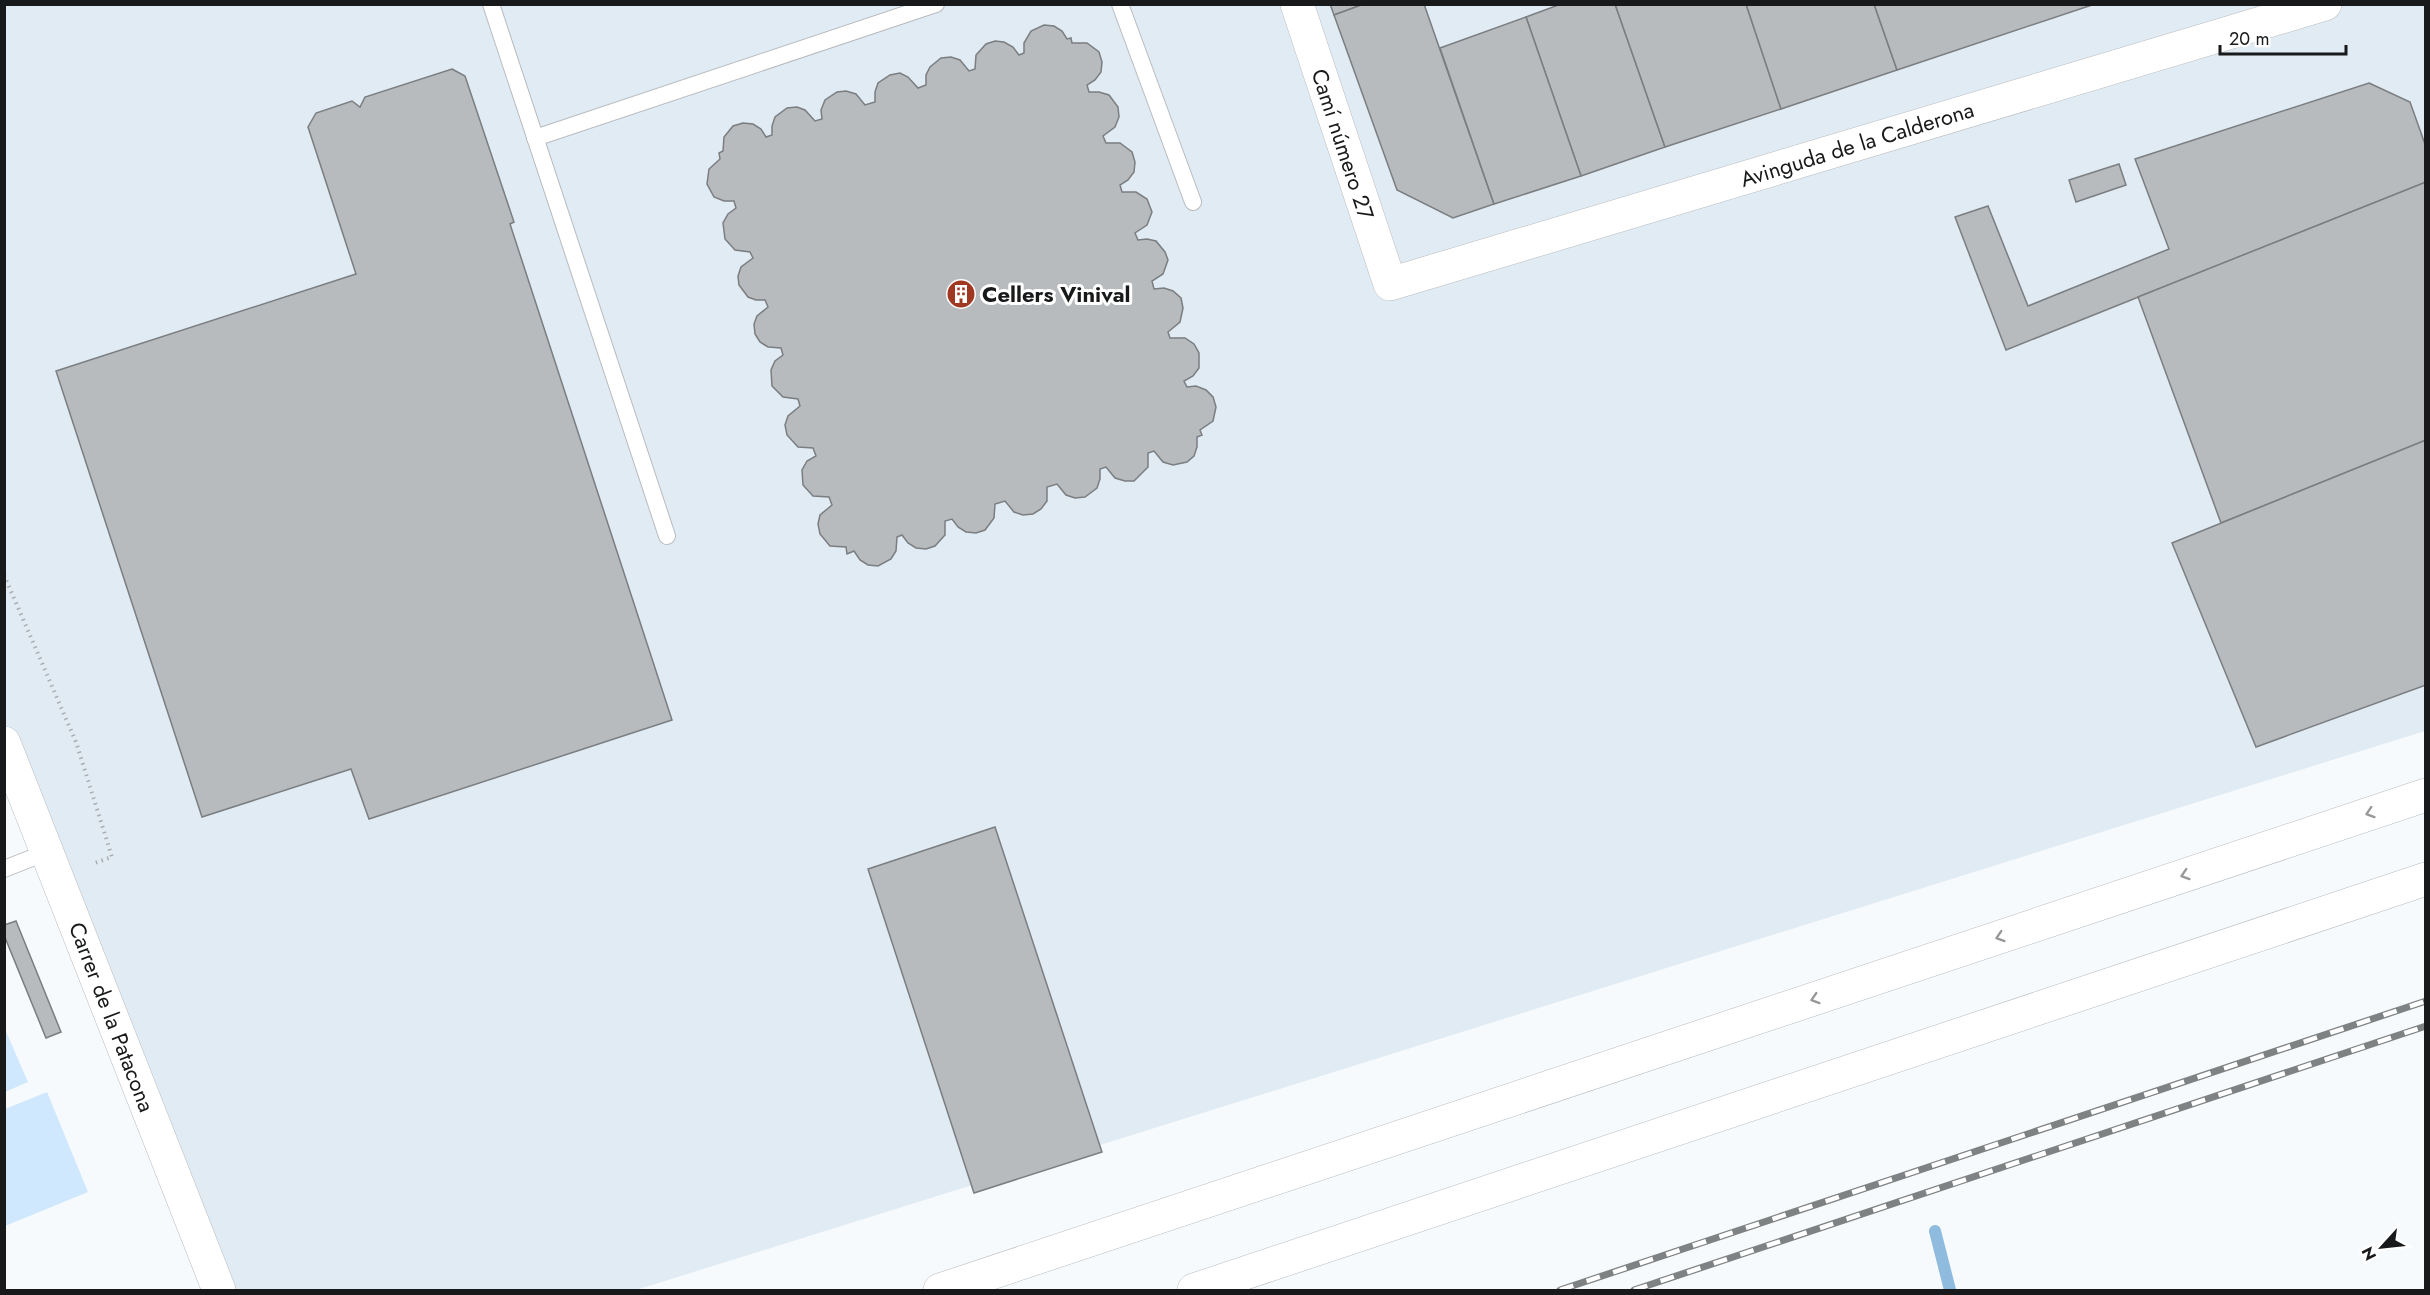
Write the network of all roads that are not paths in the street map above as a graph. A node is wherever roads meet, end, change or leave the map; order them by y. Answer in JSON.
{"nodes":[{"id":1,"x":491,"y":4,"type":"edge"},
{"id":2,"x":936,"y":4,"type":"edge"},
{"id":3,"x":1120,"y":4,"type":"edge"},
{"id":4,"x":1297,"y":4,"type":"edge"},
{"id":5,"x":2325,"y":4,"type":"edge"},
{"id":6,"x":536,"y":138,"type":"junction"},
{"id":7,"x":1193,"y":202,"type":"dead end"},
{"id":8,"x":1390,"y":285,"type":"joint"},
{"id":9,"x":667,"y":536,"type":"dead end"},
{"id":10,"x":4,"y":743,"type":"edge"},
{"id":11,"x":2426,"y":795,"type":"edge"},
{"id":12,"x":47,"y":852,"type":"junction"},
{"id":13,"x":4,"y":869,"type":"edge"},
{"id":14,"x":2426,"y":879,"type":"edge"},
{"id":15,"x":219,"y":1290,"type":"edge"},
{"id":16,"x":940,"y":1290,"type":"edge"},
{"id":17,"x":1194,"y":1290,"type":"edge"}],
"edges":[{"from":1,"to":6,"type":"lane"},
{"from":2,"to":6,"type":"lane"},
{"from":3,"to":7,"type":"lane"},
{"from":4,"to":8,"type":"street","name":"Camí número 27"},
{"from":5,"to":8,"type":"street","name":"Avinguda de la Calderona"},
{"from":6,"to":9,"type":"lane"},
{"from":10,"to":12,"type":"street","name":"Carrer de la Patacona"},
{"from":11,"to":16,"type":"street","one_way":true},
{"from":12,"to":13,"type":"lane"},
{"from":12,"to":15,"type":"street","name":"Carrer de la Patacona"},
{"from":14,"to":17,"type":"street"}]}
